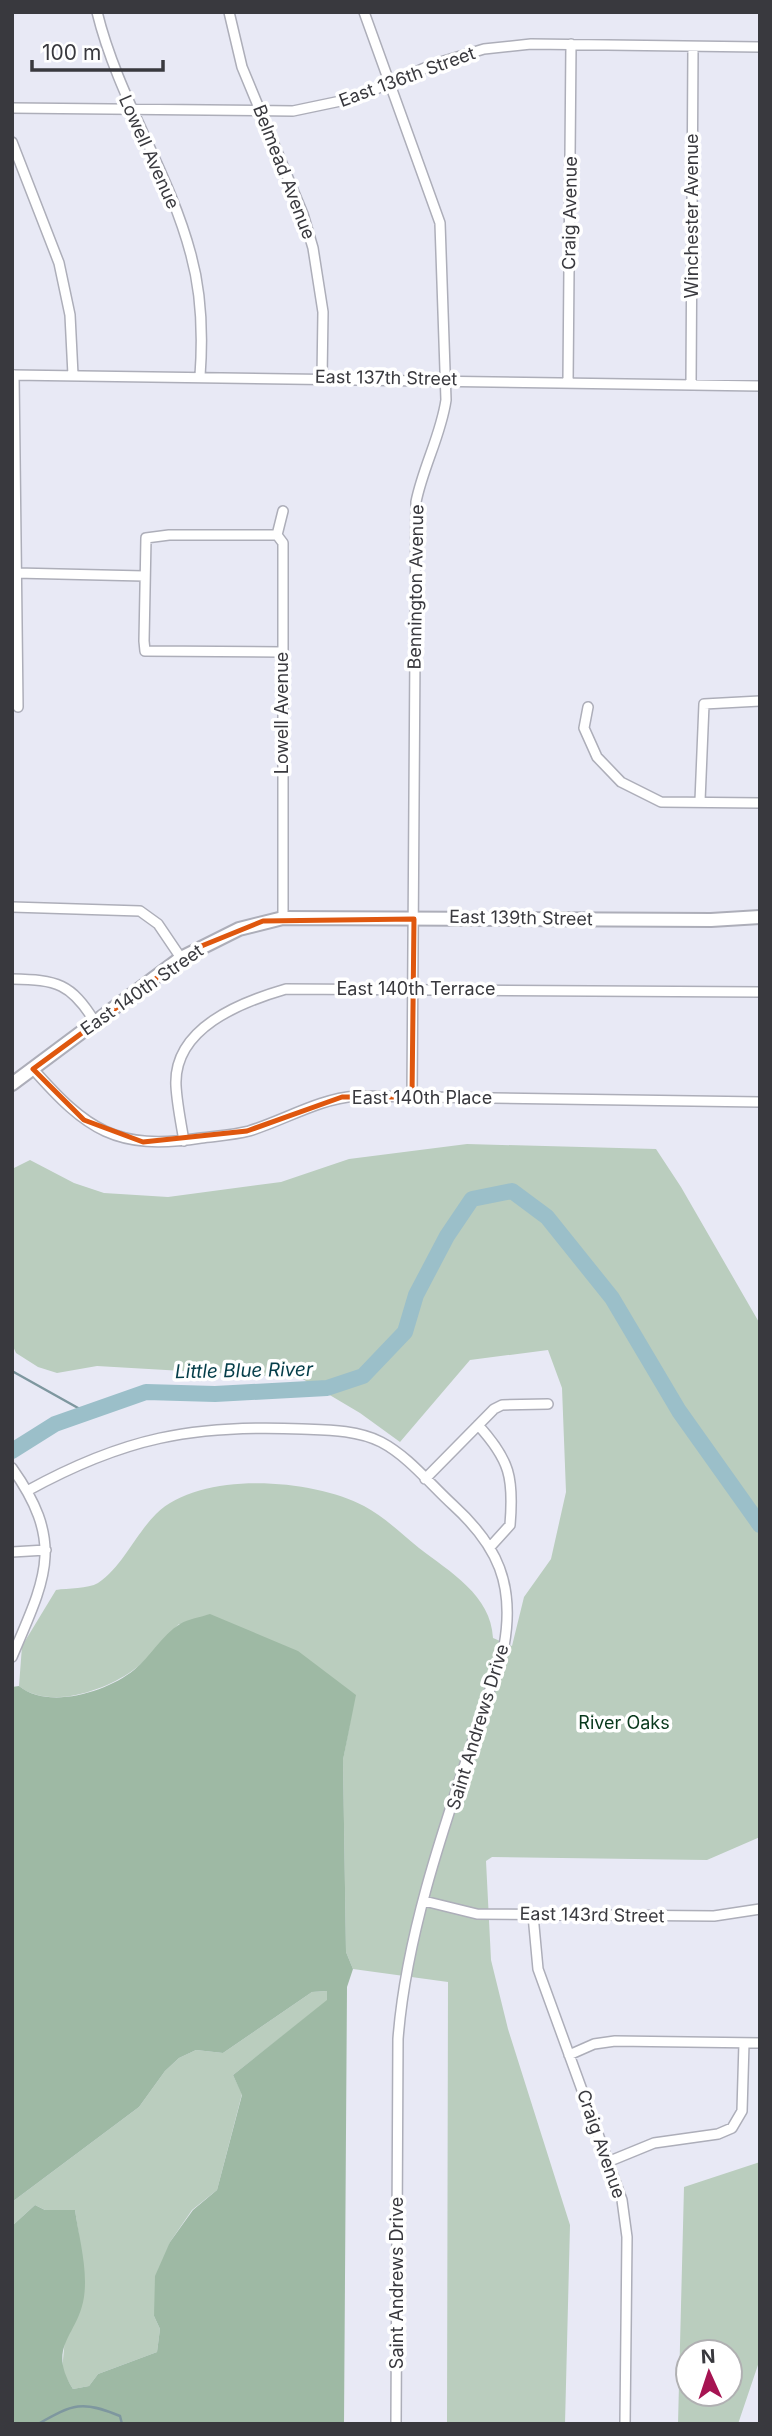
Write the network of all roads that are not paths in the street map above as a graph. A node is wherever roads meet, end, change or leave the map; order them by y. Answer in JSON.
{"nodes":[{"id":1,"x":97,"y":12,"type":"edge"},
{"id":2,"x":229,"y":12,"type":"edge"},
{"id":3,"x":364,"y":12,"type":"edge"},
{"id":4,"x":572,"y":44,"type":"junction"},
{"id":5,"x":693,"y":47,"type":"junction"},
{"id":6,"x":760,"y":47,"type":"edge"},
{"id":7,"x":390,"y":83,"type":"junction"},
{"id":8,"x":12,"y":108,"type":"edge"},
{"id":9,"x":130,"y":109,"type":"junction"},
{"id":10,"x":260,"y":111,"type":"junction"},
{"id":11,"x":12,"y":142,"type":"edge"},
{"id":12,"x":13,"y":375,"type":"edge"},
{"id":13,"x":73,"y":375,"type":"junction"},
{"id":14,"x":200,"y":376,"type":"junction"},
{"id":15,"x":323,"y":377,"type":"junction"},
{"id":16,"x":446,"y":379,"type":"junction"},
{"id":17,"x":568,"y":382,"type":"junction"},
{"id":18,"x":691,"y":385,"type":"junction"},
{"id":19,"x":760,"y":386,"type":"edge"},
{"id":20,"x":283,"y":511,"type":"dead end"},
{"id":21,"x":277,"y":535,"type":"junction"},
{"id":22,"x":16,"y":573,"type":"junction"},
{"id":23,"x":144,"y":576,"type":"junction"},
{"id":24,"x":282,"y":652,"type":"junction"},
{"id":25,"x":760,"y":701,"type":"edge"},
{"id":26,"x":18,"y":707,"type":"dead end"},
{"id":27,"x":588,"y":707,"type":"dead end"},
{"id":28,"x":700,"y":801,"type":"junction"},
{"id":29,"x":760,"y":803,"type":"edge"},
{"id":30,"x":12,"y":907,"type":"edge"},
{"id":31,"x":760,"y":917,"type":"edge"},
{"id":32,"x":283,"y":918,"type":"junction"},
{"id":33,"x":414,"y":919,"type":"junction"},
{"id":34,"x":181,"y":958,"type":"junction"},
{"id":35,"x":12,"y":979,"type":"edge"},
{"id":36,"x":413,"y":989,"type":"junction"},
{"id":37,"x":760,"y":992,"type":"edge"},
{"id":38,"x":95,"y":1022,"type":"junction"},
{"id":39,"x":33,"y":1069,"type":"junction"},
{"id":40,"x":12,"y":1084,"type":"edge"},
{"id":41,"x":412,"y":1097,"type":"junction"},
{"id":42,"x":760,"y":1102,"type":"edge"},
{"id":43,"x":184,"y":1141,"type":"junction"},
{"id":44,"x":548,"y":1404,"type":"dead end"},
{"id":45,"x":478,"y":1425,"type":"junction"},
{"id":46,"x":14,"y":1470,"type":"edge"},
{"id":47,"x":425,"y":1479,"type":"junction"},
{"id":48,"x":27,"y":1491,"type":"junction"},
{"id":49,"x":491,"y":1546,"type":"junction"},
{"id":50,"x":46,"y":1550,"type":"junction"},
{"id":51,"x":12,"y":1552,"type":"edge"},
{"id":52,"x":12,"y":1656,"type":"edge"},
{"id":53,"x":425,"y":1900,"type":"junction"},
{"id":54,"x":760,"y":1909,"type":"edge"},
{"id":55,"x":533,"y":1915,"type":"junction"},
{"id":56,"x":744,"y":2043,"type":"junction"},
{"id":57,"x":760,"y":2043,"type":"edge"},
{"id":58,"x":569,"y":2055,"type":"junction"},
{"id":59,"x":610,"y":2161,"type":"junction"},
{"id":60,"x":396,"y":2424,"type":"edge"},
{"id":61,"x":625,"y":2424,"type":"edge"}],
"edges":[{"from":1,"to":9,"type":"street","name":"Lowell Avenue"},
{"from":2,"to":10,"type":"street","name":"Belmead Avenue"},
{"from":3,"to":7,"type":"street","name":"Bennington Avenue"},
{"from":4,"to":5,"type":"street","name":"East 136th Street"},
{"from":4,"to":7,"type":"street","name":"East 136th Street"},
{"from":4,"to":17,"type":"street","name":"Craig Avenue"},
{"from":5,"to":6,"type":"street","name":"East 136th Street"},
{"from":5,"to":18,"type":"street","name":"Winchester Avenue"},
{"from":7,"to":10,"type":"street","name":"East 136th Street"},
{"from":7,"to":16,"type":"street","name":"Bennington Avenue"},
{"from":8,"to":9,"type":"street","name":"East 136th Street"},
{"from":9,"to":10,"type":"street","name":"East 136th Street"},
{"from":9,"to":14,"type":"street","name":"Lowell Avenue"},
{"from":10,"to":15,"type":"street","name":"Belmead Avenue"},
{"from":11,"to":13,"type":"street"},
{"from":12,"to":13,"type":"street","name":"East 137th Street"},
{"from":12,"to":22,"type":"street"},
{"from":13,"to":14,"type":"street","name":"East 137th Street"},
{"from":14,"to":15,"type":"street","name":"East 137th Street"},
{"from":15,"to":16,"type":"street","name":"East 137th Street"},
{"from":16,"to":17,"type":"street","name":"East 137th Street"},
{"from":16,"to":33,"type":"street","name":"Bennington Avenue"},
{"from":17,"to":18,"type":"street","name":"East 137th Street"},
{"from":18,"to":19,"type":"street","name":"East 137th Street"},
{"from":20,"to":21,"type":"street","name":"Lowell Avenue"},
{"from":21,"to":23,"type":"street"},
{"from":21,"to":24,"type":"street","name":"Lowell Avenue"},
{"from":22,"to":23,"type":"street"},
{"from":22,"to":26,"type":"street"},
{"from":23,"to":24,"type":"street"},
{"from":24,"to":32,"type":"street","name":"Lowell Avenue"},
{"from":25,"to":28,"type":"street"},
{"from":27,"to":28,"type":"street"},
{"from":28,"to":29,"type":"street"},
{"from":30,"to":34,"type":"street"},
{"from":31,"to":33,"type":"street","name":"East 139th Street"},
{"from":32,"to":33,"type":"street","name":"East 139th Street"},
{"from":32,"to":34,"type":"street","name":"East 140th Street"},
{"from":33,"to":36,"type":"street","name":"Bennington Avenue"},
{"from":34,"to":38,"type":"street","name":"East 140th Street"},
{"from":35,"to":38,"type":"street"},
{"from":36,"to":37,"type":"street","name":"East 140th Terrace"},
{"from":36,"to":41,"type":"street","name":"Bennington Avenue"},
{"from":36,"to":43,"type":"street","name":"East 140th Terrace"},
{"from":38,"to":39,"type":"street","name":"East 140th Street"},
{"from":39,"to":40,"type":"street","name":"East 140th Street"},
{"from":39,"to":43,"type":"street","name":"East 140th Place"},
{"from":41,"to":42,"type":"street","name":"East 140th Place"},
{"from":41,"to":43,"type":"street","name":"East 140th Place"},
{"from":44,"to":45,"type":"street"},
{"from":45,"to":47,"type":"street"},
{"from":45,"to":49,"type":"street"},
{"from":46,"to":48,"type":"street"},
{"from":47,"to":48,"type":"street","name":"Saint Andrews Drive"},
{"from":47,"to":49,"type":"street","name":"Saint Andrews Drive"},
{"from":48,"to":50,"type":"street"},
{"from":49,"to":53,"type":"street","name":"Saint Andrews Drive"},
{"from":50,"to":51,"type":"street"},
{"from":50,"to":52,"type":"street"},
{"from":53,"to":55,"type":"street","name":"East 143rd Street"},
{"from":53,"to":60,"type":"street","name":"Saint Andrews Drive"},
{"from":54,"to":55,"type":"street","name":"East 143rd Street"},
{"from":55,"to":58,"type":"street","name":"Craig Avenue"},
{"from":56,"to":57,"type":"street"},
{"from":56,"to":58,"type":"street"},
{"from":56,"to":59,"type":"street"},
{"from":58,"to":59,"type":"street","name":"Craig Avenue"},
{"from":59,"to":61,"type":"street","name":"Craig Avenue"}]}
